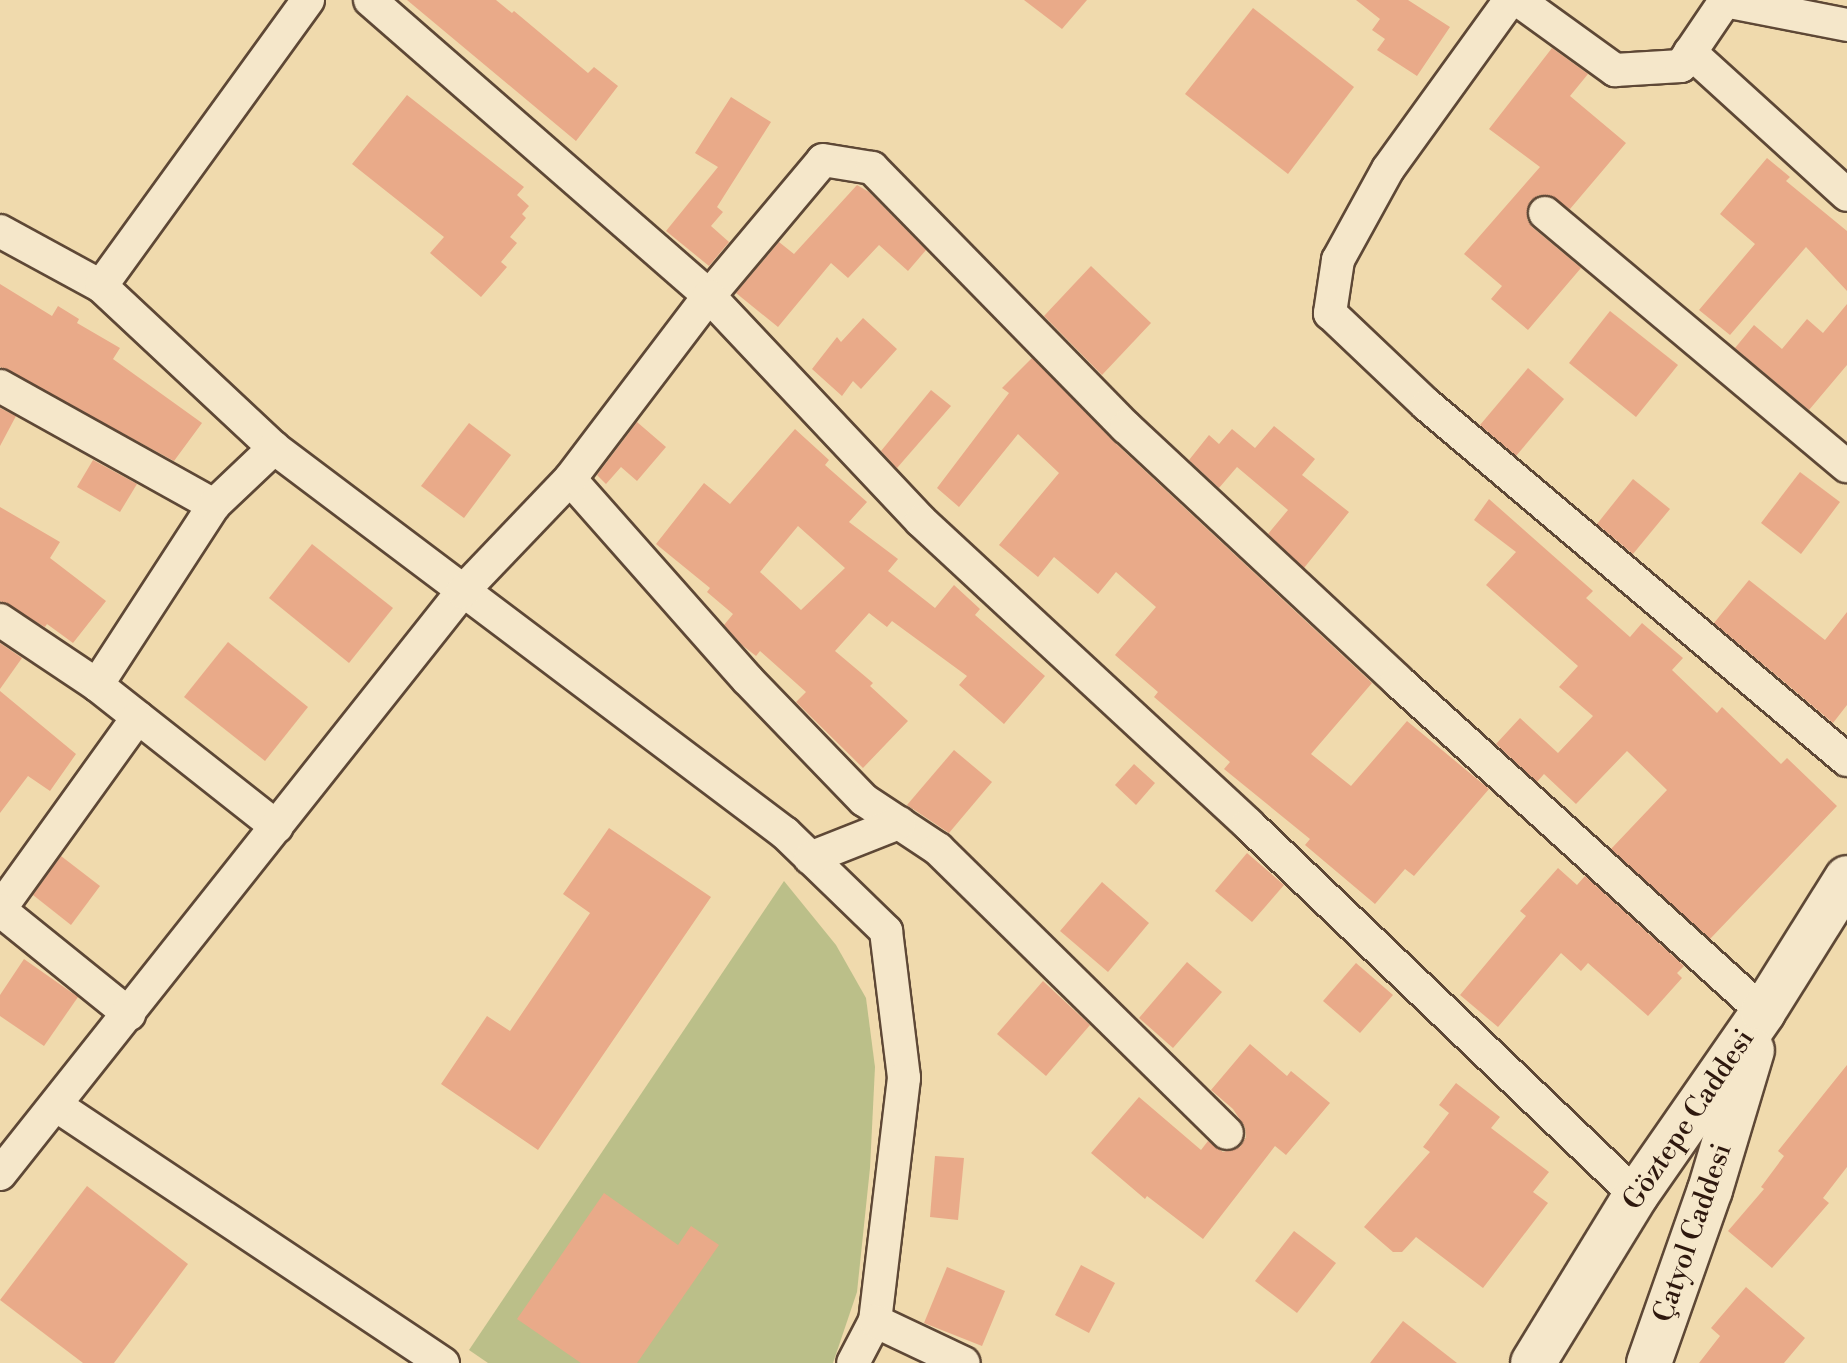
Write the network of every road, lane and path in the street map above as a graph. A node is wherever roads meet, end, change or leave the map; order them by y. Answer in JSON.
{"nodes":[{"id":1,"x":308,"y":0,"type":"edge"},
{"id":2,"x":370,"y":0,"type":"edge"},
{"id":3,"x":1510,"y":0,"type":"edge"},
{"id":4,"x":1518,"y":0,"type":"edge"},
{"id":5,"x":1750,"y":2,"type":"edge"},
{"id":6,"x":1847,"y":25,"type":"edge"},
{"id":7,"x":1690,"y":52,"type":"junction"},
{"id":8,"x":1847,"y":195,"type":"edge"},
{"id":9,"x":1545,"y":213,"type":"dead end"},
{"id":10,"x":0,"y":231,"type":"edge"},
{"id":11,"x":101,"y":286,"type":"junction"},
{"id":12,"x":709,"y":296,"type":"junction"},
{"id":13,"x":0,"y":386,"type":"edge"},
{"id":14,"x":274,"y":448,"type":"junction"},
{"id":15,"x":1847,"y":466,"type":"edge"},
{"id":16,"x":570,"y":479,"type":"junction"},
{"id":17,"x":214,"y":505,"type":"junction"},
{"id":18,"x":462,"y":592,"type":"junction"},
{"id":19,"x":0,"y":620,"type":"edge"},
{"id":20,"x":97,"y":685,"type":"junction"},
{"id":21,"x":138,"y":717,"type":"junction"},
{"id":22,"x":1847,"y":760,"type":"edge"},
{"id":23,"x":899,"y":823,"type":"junction"},
{"id":24,"x":277,"y":827,"type":"junction"},
{"id":25,"x":810,"y":858,"type":"junction"},
{"id":26,"x":1847,"y":878,"type":"edge"},
{"id":27,"x":0,"y":910,"type":"edge"},
{"id":28,"x":1763,"y":1012,"type":"junction"},
{"id":29,"x":129,"y":1014,"type":"junction"},
{"id":30,"x":57,"y":1106,"type":"junction"},
{"id":31,"x":1227,"y":1133,"type":"dead end"},
{"id":32,"x":0,"y":1174,"type":"edge"},
{"id":33,"x":1636,"y":1195,"type":"junction"},
{"id":34,"x":875,"y":1321,"type":"junction"},
{"id":35,"x":443,"y":1363,"type":"edge"},
{"id":36,"x":853,"y":1363,"type":"edge"},
{"id":37,"x":964,"y":1363,"type":"edge"},
{"id":38,"x":1533,"y":1363,"type":"edge"},
{"id":39,"x":1649,"y":1363,"type":"edge"}],
"edges":[{"from":1,"to":11,"type":"street"},
{"from":2,"to":12,"type":"street"},
{"from":3,"to":22,"type":"street"},
{"from":4,"to":7,"type":"street"},
{"from":5,"to":6,"type":"street"},
{"from":5,"to":7,"type":"street"},
{"from":7,"to":8,"type":"street"},
{"from":9,"to":15,"type":"street"},
{"from":10,"to":11,"type":"street"},
{"from":11,"to":14,"type":"street"},
{"from":12,"to":16,"type":"street"},
{"from":12,"to":28,"type":"street"},
{"from":12,"to":33,"type":"street"},
{"from":13,"to":17,"type":"street"},
{"from":14,"to":17,"type":"street"},
{"from":14,"to":18,"type":"street"},
{"from":16,"to":18,"type":"street"},
{"from":16,"to":23,"type":"street"},
{"from":17,"to":20,"type":"street"},
{"from":18,"to":24,"type":"street"},
{"from":18,"to":25,"type":"street"},
{"from":19,"to":20,"type":"street"},
{"from":20,"to":21,"type":"street"},
{"from":21,"to":24,"type":"street"},
{"from":21,"to":27,"type":"street"},
{"from":23,"to":25,"type":"street"},
{"from":23,"to":31,"type":"street"},
{"from":24,"to":29,"type":"street"},
{"from":25,"to":34,"type":"street"},
{"from":26,"to":28,"type":"street","name":"Göztepe Caddesi"},
{"from":27,"to":29,"type":"street"},
{"from":28,"to":33,"type":"street","name":"Göztepe Caddesi"},
{"from":28,"to":39,"type":"street","name":"Çatyol Caddesi"},
{"from":29,"to":30,"type":"street"},
{"from":30,"to":32,"type":"street"},
{"from":30,"to":35,"type":"street"},
{"from":33,"to":38,"type":"street","name":"Göztepe Caddesi"},
{"from":34,"to":36,"type":"street"},
{"from":34,"to":37,"type":"street"}]}
